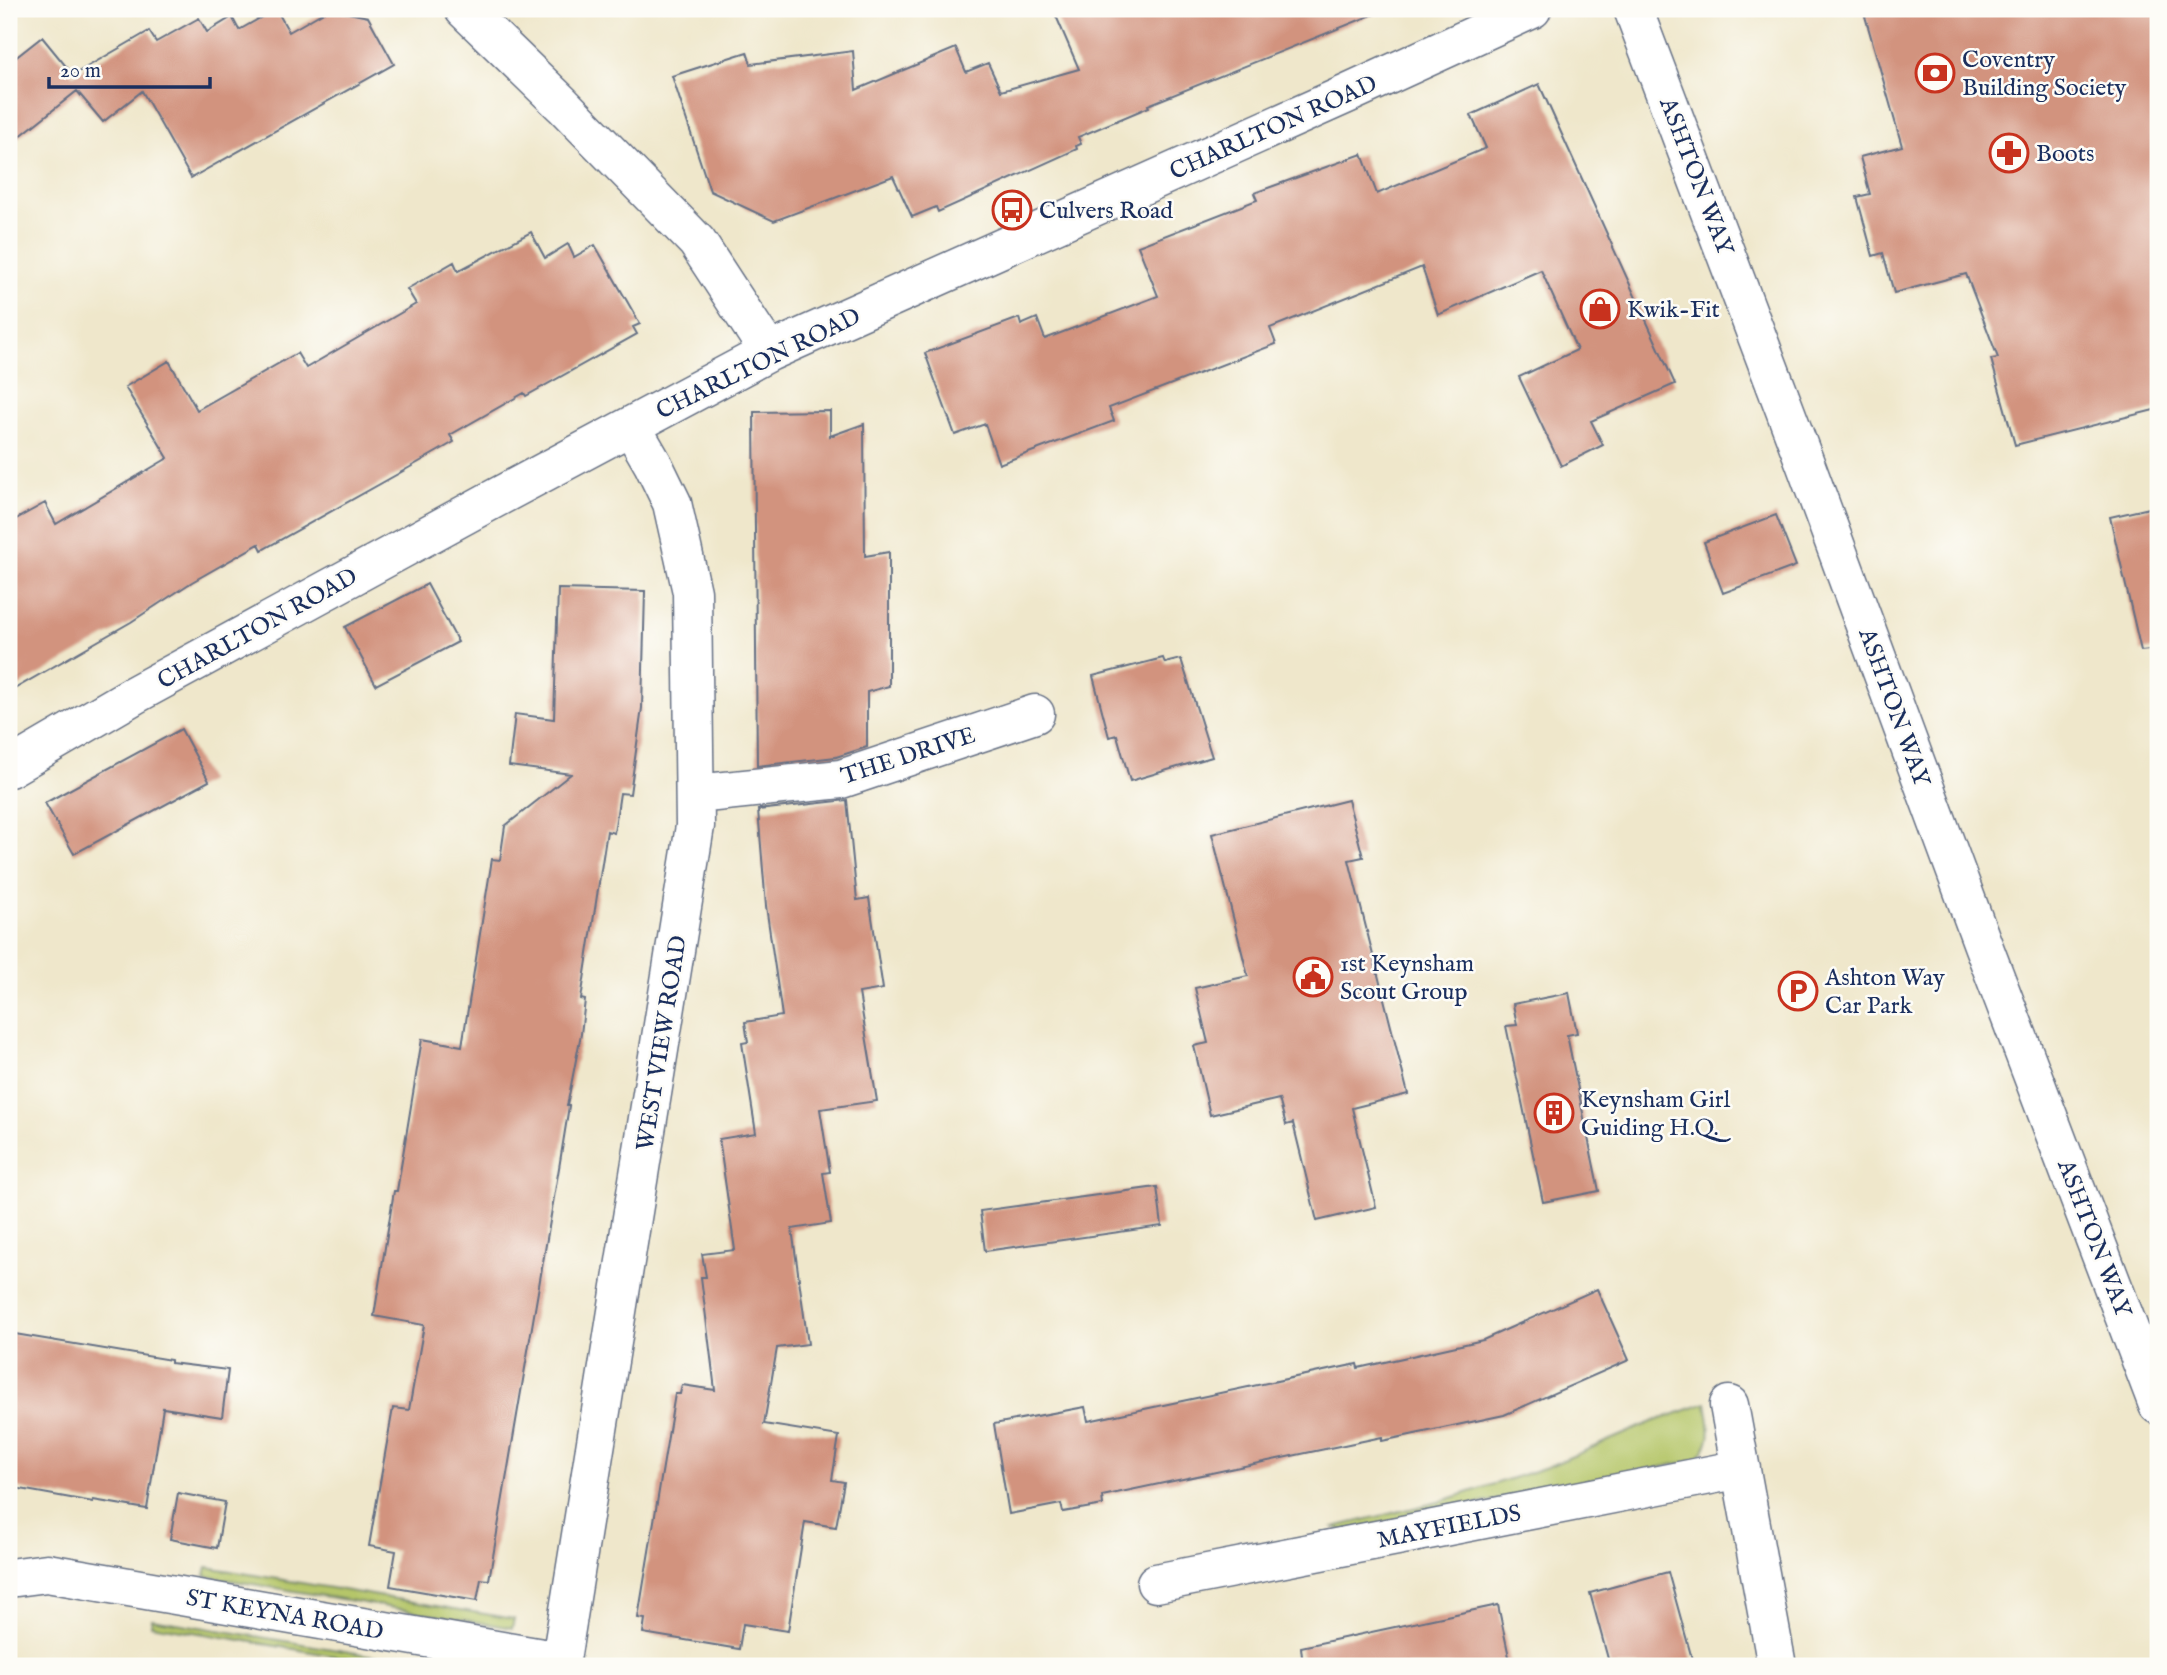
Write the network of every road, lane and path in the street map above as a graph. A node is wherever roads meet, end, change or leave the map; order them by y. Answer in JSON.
{"nodes":[{"id":1,"x":464,"y":9,"type":"edge"},
{"id":2,"x":1532,"y":9,"type":"edge"},
{"id":3,"x":1633,"y":9,"type":"edge"},
{"id":4,"x":769,"y":352,"type":"junction"},
{"id":5,"x":631,"y":426,"type":"junction"},
{"id":6,"x":1035,"y":714,"type":"dead end"},
{"id":7,"x":9,"y":768,"type":"edge"},
{"id":8,"x":696,"y":794,"type":"junction"},
{"id":9,"x":1729,"y":1405,"type":"dead end"},
{"id":10,"x":2158,"y":1405,"type":"edge"},
{"id":11,"x":1741,"y":1468,"type":"junction"},
{"id":12,"x":9,"y":1578,"type":"edge"},
{"id":13,"x":1156,"y":1583,"type":"dead end"},
{"id":14,"x":560,"y":1664,"type":"edge"},
{"id":15,"x":1777,"y":1666,"type":"edge"}],
"edges":[{"from":1,"to":4,"type":"street"},
{"from":2,"to":4,"type":"street","name":"CHARLTON ROAD"},
{"from":3,"to":10,"type":"street","name":"ASHTON WAY"},
{"from":4,"to":5,"type":"street","name":"CHARLTON ROAD"},
{"from":5,"to":7,"type":"street","name":"CHARLTON ROAD"},
{"from":5,"to":8,"type":"street","name":"WEST VIEW ROAD"},
{"from":6,"to":8,"type":"street","name":"THE DRIVE"},
{"from":8,"to":14,"type":"street","name":"WEST VIEW ROAD"},
{"from":9,"to":11,"type":"street"},
{"from":11,"to":13,"type":"street","name":"MAYFIELDS"},
{"from":11,"to":15,"type":"street"},
{"from":12,"to":14,"type":"street","name":"ST KEYNA ROAD"}]}
